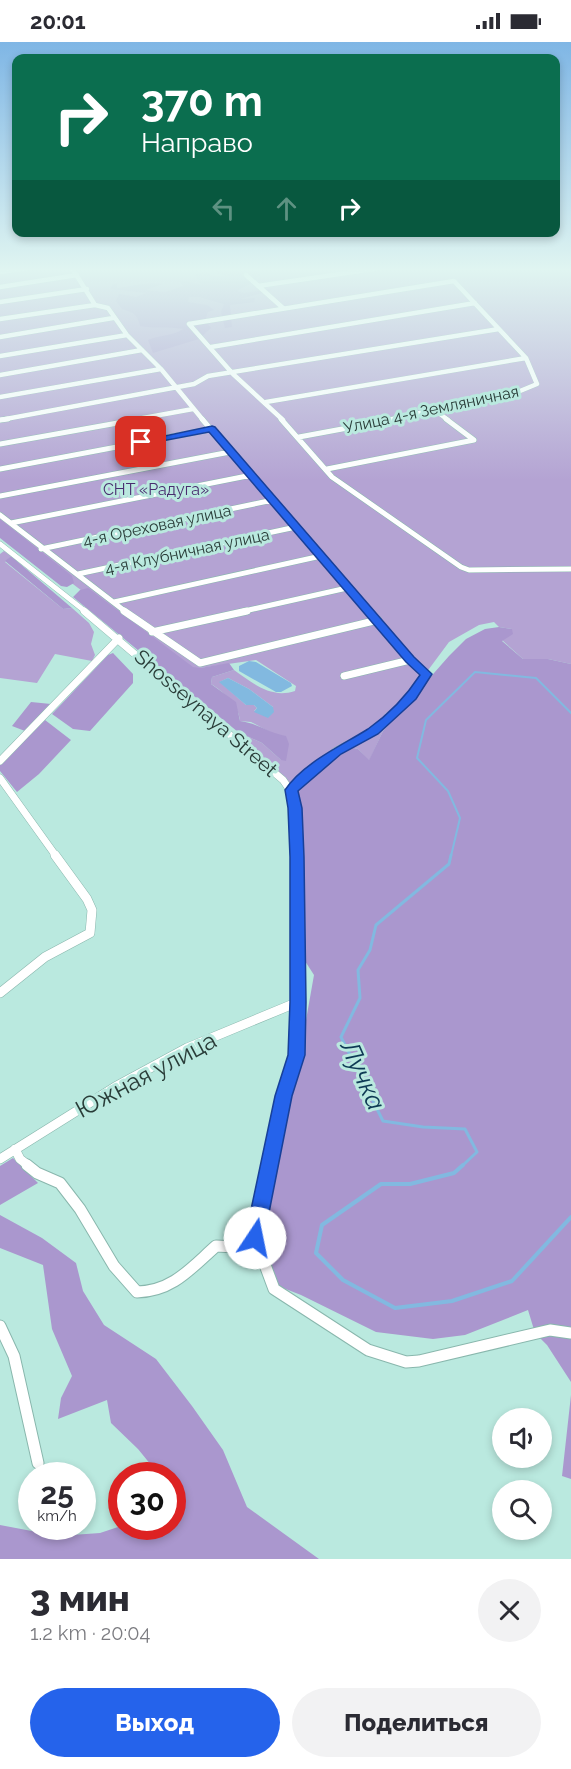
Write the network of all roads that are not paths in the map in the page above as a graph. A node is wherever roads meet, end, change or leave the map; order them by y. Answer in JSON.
{"nodes":[{"id":1,"x":104,"y":339,"type":"edge"},
{"id":2,"x":131,"y":339,"type":"edge"},
{"id":3,"x":204,"y":339,"type":"edge"},
{"id":4,"x":261,"y":339,"type":"edge"},
{"id":5,"x":442,"y":339,"type":"edge"},
{"id":6,"x":509,"y":339,"type":"edge"},
{"id":7,"x":212,"y":347,"type":"junction"},
{"id":8,"x":142,"y":350,"type":"junction"},
{"id":9,"x":0,"y":356,"type":"edge"},
{"id":10,"x":526,"y":358,"type":"junction"},
{"id":11,"x":161,"y":369,"type":"junction"},
{"id":12,"x":233,"y":374,"type":"junction"},
{"id":13,"x":0,"y":375,"type":"edge"},
{"id":14,"x":175,"y":388,"type":"junction"},
{"id":15,"x":0,"y":397,"type":"edge"},
{"id":16,"x":266,"y":402,"type":"junction"},
{"id":17,"x":193,"y":409,"type":"junction"},
{"id":18,"x":436,"y":411,"type":"junction"},
{"id":19,"x":0,"y":420,"type":"edge"},
{"id":20,"x":212,"y":429,"type":"junction"},
{"id":21,"x":299,"y":437,"type":"junction"},
{"id":22,"x":0,"y":444,"type":"edge"},
{"id":23,"x":230,"y":452,"type":"junction"},
{"id":24,"x":0,"y":469,"type":"edge"},
{"id":25,"x":327,"y":469,"type":"junction"},
{"id":26,"x":252,"y":475,"type":"junction"},
{"id":27,"x":0,"y":496,"type":"edge"},
{"id":28,"x":273,"y":500,"type":"junction"},
{"id":29,"x":0,"y":515,"type":"edge"},
{"id":30,"x":11,"y":523,"type":"junction"},
{"id":31,"x":296,"y":527,"type":"junction"},
{"id":32,"x":0,"y":544,"type":"edge"},
{"id":33,"x":41,"y":549,"type":"junction"},
{"id":34,"x":321,"y":556,"type":"junction"},
{"id":35,"x":571,"y":569,"type":"edge"},
{"id":36,"x":78,"y":574,"type":"junction"},
{"id":37,"x":347,"y":588,"type":"junction"},
{"id":38,"x":114,"y":602,"type":"junction"},
{"id":39,"x":378,"y":620,"type":"junction"},
{"id":40,"x":152,"y":632,"type":"junction"},
{"id":41,"x":120,"y":638,"type":"junction"},
{"id":42,"x":410,"y":660,"type":"junction"},
{"id":43,"x":344,"y":676,"type":"dead end"},
{"id":44,"x":0,"y":761,"type":"edge"},
{"id":45,"x":0,"y":778,"type":"edge"},
{"id":46,"x":291,"y":790,"type":"junction"},
{"id":47,"x":0,"y":993,"type":"edge"},
{"id":48,"x":298,"y":1002,"type":"junction"},
{"id":49,"x":15,"y":1149,"type":"junction"},
{"id":50,"x":0,"y":1159,"type":"edge"},
{"id":51,"x":261,"y":1254,"type":"junction"},
{"id":52,"x":0,"y":1326,"type":"edge"},
{"id":53,"x":571,"y":1333,"type":"edge"},
{"id":54,"x":38,"y":1462,"type":"edge"}],
"edges":[{"from":1,"to":9,"type":"street"},
{"from":2,"to":8,"type":"street"},
{"from":3,"to":7,"type":"street"},
{"from":4,"to":7,"type":"street"},
{"from":5,"to":12,"type":"street"},
{"from":6,"to":10,"type":"street","name":"Улица 4-я Земляничная"},
{"from":7,"to":12,"type":"street"},
{"from":8,"to":11,"type":"street"},
{"from":8,"to":13,"type":"street"},
{"from":10,"to":16,"type":"street"},
{"from":10,"to":18,"type":"street","name":"Улица 4-я Земляничная"},
{"from":11,"to":14,"type":"street"},
{"from":11,"to":15,"type":"street"},
{"from":12,"to":14,"type":"street"},
{"from":12,"to":16,"type":"street"},
{"from":14,"to":17,"type":"street"},
{"from":14,"to":19,"type":"street"},
{"from":16,"to":21,"type":"street"},
{"from":17,"to":20,"type":"street"},
{"from":17,"to":22,"type":"street"},
{"from":18,"to":21,"type":"street","name":"Улица 4-я Земляничная"},
{"from":18,"to":25,"type":"street"},
{"from":20,"to":23,"type":"street"},
{"from":20,"to":24,"type":"street"},
{"from":21,"to":25,"type":"street"},
{"from":23,"to":26,"type":"street"},
{"from":23,"to":27,"type":"street"},
{"from":25,"to":35,"type":"street"},
{"from":26,"to":28,"type":"street"},
{"from":26,"to":30,"type":"street"},
{"from":28,"to":31,"type":"street"},
{"from":28,"to":33,"type":"street","name":"4-я Ореховая улица"},
{"from":29,"to":30,"type":"street"},
{"from":30,"to":33,"type":"street"},
{"from":31,"to":34,"type":"street"},
{"from":31,"to":36,"type":"street","name":"4-я Клубничная улица"},
{"from":32,"to":41,"type":"street","name":"Shosseynaya Street"},
{"from":33,"to":36,"type":"street"},
{"from":34,"to":37,"type":"street"},
{"from":34,"to":38,"type":"street"},
{"from":36,"to":38,"type":"street"},
{"from":37,"to":39,"type":"street"},
{"from":37,"to":40,"type":"street"},
{"from":38,"to":40,"type":"street"},
{"from":39,"to":40,"type":"street"},
{"from":39,"to":42,"type":"street"},
{"from":41,"to":44,"type":"street"},
{"from":41,"to":46,"type":"street","name":"Shosseynaya Street"},
{"from":42,"to":43,"type":"street"},
{"from":42,"to":46,"type":"street"},
{"from":45,"to":47,"type":"street"},
{"from":46,"to":48,"type":"street"},
{"from":48,"to":49,"type":"street","name":"Южная улица"},
{"from":48,"to":51,"type":"street"},
{"from":49,"to":50,"type":"street","name":"Южная улица"},
{"from":49,"to":51,"type":"street"},
{"from":51,"to":53,"type":"street"},
{"from":52,"to":54,"type":"street"}]}
